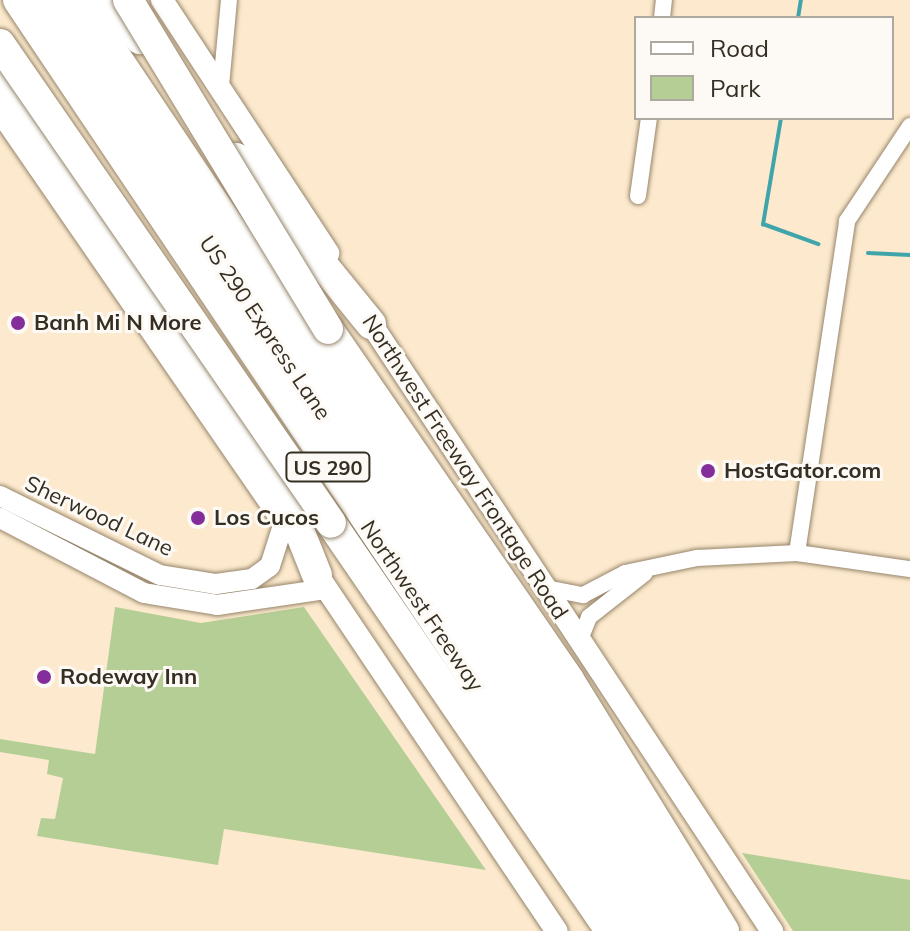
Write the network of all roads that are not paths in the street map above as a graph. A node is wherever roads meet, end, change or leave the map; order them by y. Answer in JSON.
{"nodes":[{"id":1,"x":17,"y":0,"type":"edge"},
{"id":2,"x":49,"y":0,"type":"edge"},
{"id":3,"x":78,"y":0,"type":"edge"},
{"id":4,"x":109,"y":0,"type":"edge"},
{"id":5,"x":128,"y":0,"type":"edge"},
{"id":6,"x":162,"y":0,"type":"edge"},
{"id":7,"x":229,"y":0,"type":"edge"},
{"id":8,"x":0,"y":44,"type":"edge"},
{"id":9,"x":0,"y":79,"type":"edge"},
{"id":10,"x":221,"y":86,"type":"junction"},
{"id":11,"x":0,"y":111,"type":"edge"},
{"id":12,"x":649,"y":120,"type":"edge"},
{"id":13,"x":910,"y":126,"type":"edge"},
{"id":14,"x":638,"y":196,"type":"dead end"},
{"id":15,"x":371,"y":324,"type":"junction"},
{"id":16,"x":228,"y":407,"type":"junction"},
{"id":17,"x":0,"y":496,"type":"edge"},
{"id":18,"x":0,"y":518,"type":"edge"},
{"id":19,"x":284,"y":522,"type":"junction"},
{"id":20,"x":797,"y":553,"type":"junction"},
{"id":21,"x":910,"y":569,"type":"edge"},
{"id":22,"x":645,"y":573,"type":"junction"},
{"id":23,"x":322,"y":582,"type":"junction"},
{"id":24,"x":542,"y":586,"type":"junction"},
{"id":25,"x":579,"y":642,"type":"junction"},
{"id":26,"x":557,"y":931,"type":"edge"},
{"id":27,"x":610,"y":931,"type":"edge"},
{"id":28,"x":643,"y":931,"type":"edge"},
{"id":29,"x":673,"y":931,"type":"edge"},
{"id":30,"x":702,"y":931,"type":"edge"},
{"id":31,"x":724,"y":931,"type":"edge"},
{"id":32,"x":772,"y":931,"type":"edge"}],
"edges":[{"from":1,"to":16,"type":"highway"},
{"from":1,"to":28,"type":"highway","name":"Northwest Freeway","number":"US 290"},
{"from":2,"to":29,"type":"highway","name":"US 290 Express Lane"},
{"from":3,"to":30,"type":"highway","number":"US 290"},
{"from":4,"to":15,"type":"highway"},
{"from":5,"to":31,"type":"highway","bridge":true},
{"from":6,"to":10,"type":"main road","name":"Northwest Freeway Frontage Road"},
{"from":7,"to":10,"type":"street"},
{"from":8,"to":27,"type":"highway","bridge":true},
{"from":9,"to":16,"type":"highway"},
{"from":10,"to":15,"type":"main road","name":"Northwest Freeway Frontage Road"},
{"from":11,"to":19,"type":"main road"},
{"from":12,"to":14,"type":"street"},
{"from":13,"to":20,"type":"street"},
{"from":15,"to":24,"type":"main road","name":"Northwest Freeway Frontage Road"},
{"from":16,"to":23,"type":"highway"},
{"from":17,"to":19,"type":"street","name":"Sherwood Lane"},
{"from":18,"to":23,"type":"street","name":"Sherwood Lane"},
{"from":19,"to":23,"type":"main road"},
{"from":20,"to":21,"type":"street"},
{"from":20,"to":22,"type":"street"},
{"from":22,"to":24,"type":"street"},
{"from":22,"to":25,"type":"street"},
{"from":23,"to":26,"type":"main road"},
{"from":24,"to":25,"type":"main road","name":"Northwest Freeway Frontage Road"},
{"from":25,"to":32,"type":"main road","name":"Northwest Freeway Frontage Road"}]}
